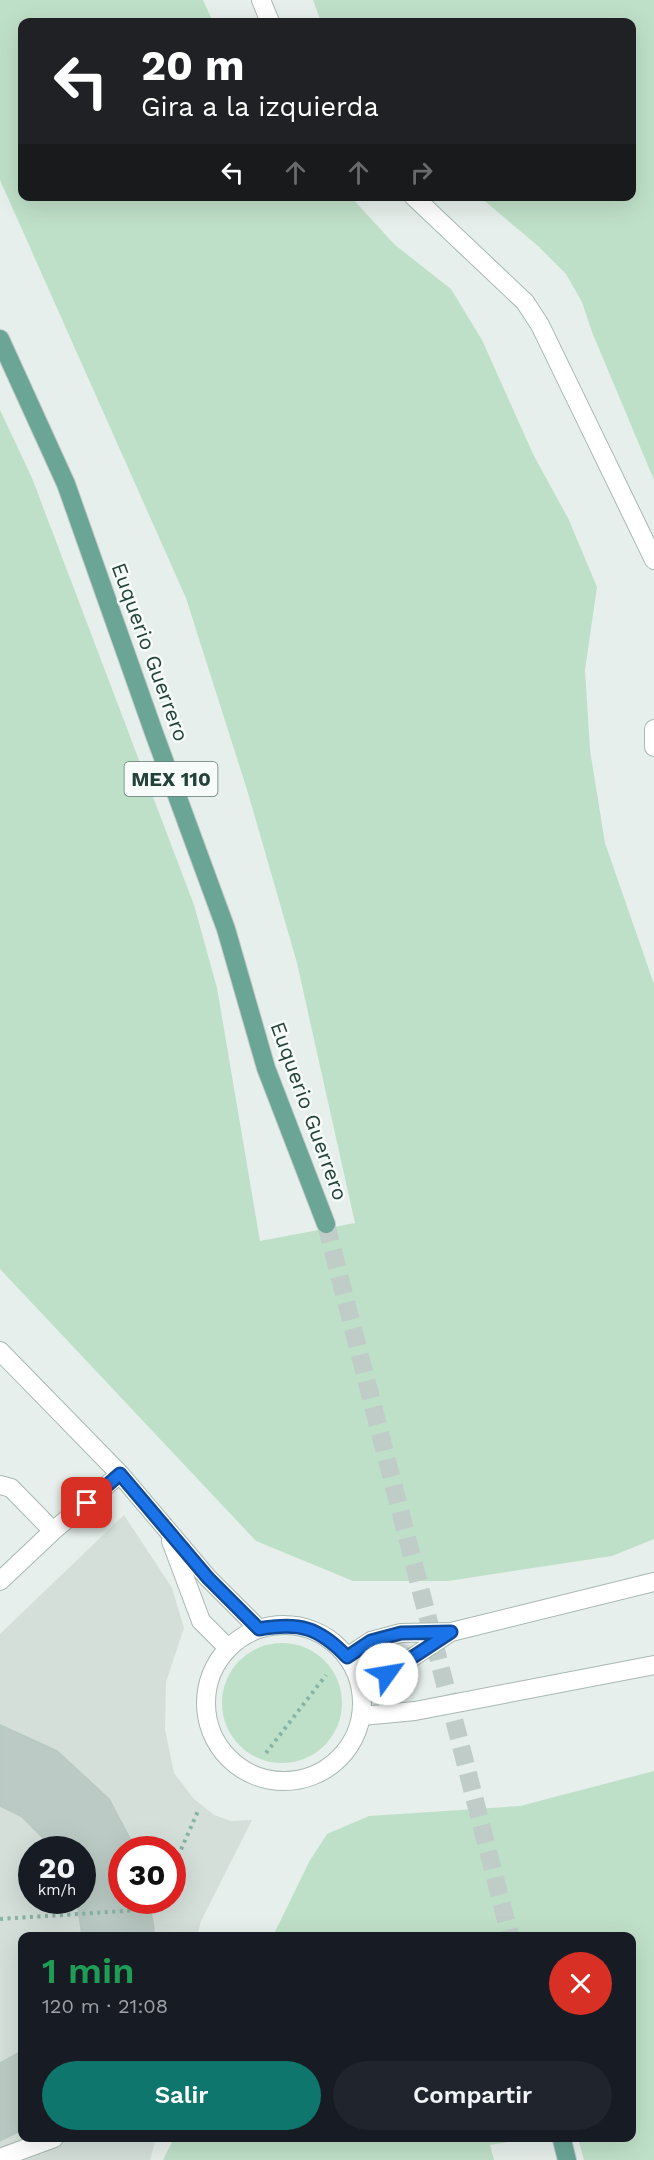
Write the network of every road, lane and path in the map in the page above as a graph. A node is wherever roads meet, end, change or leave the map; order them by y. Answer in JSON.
{"nodes":[{"id":1,"x":261,"y":0,"type":"edge"},
{"id":2,"x":268,"y":18,"type":"edge"},
{"id":3,"x":418,"y":201,"type":"edge"},
{"id":4,"x":0,"y":339,"type":"edge"},
{"id":5,"x":654,"y":560,"type":"edge"},
{"id":6,"x":654,"y":729,"type":"edge"},
{"id":7,"x":654,"y":747,"type":"edge"},
{"id":8,"x":326,"y":1224,"type":"tunnel mouth"},
{"id":9,"x":0,"y":1351,"type":"edge"},
{"id":10,"x":120,"y":1474,"type":"junction"},
{"id":11,"x":0,"y":1485,"type":"edge"},
{"id":12,"x":165,"y":1526,"type":"junction"},
{"id":13,"x":53,"y":1531,"type":"junction"},
{"id":14,"x":0,"y":1581,"type":"edge"},
{"id":15,"x":654,"y":1582,"type":"edge"},
{"id":16,"x":259,"y":1629,"type":"junction"},
{"id":17,"x":451,"y":1632,"type":"junction"},
{"id":18,"x":228,"y":1648,"type":"junction"},
{"id":19,"x":347,"y":1657,"type":"junction"},
{"id":20,"x":654,"y":1665,"type":"edge"},
{"id":21,"x":326,"y":1675,"type":"dead end"},
{"id":22,"x":362,"y":1695,"type":"junction"},
{"id":23,"x":362,"y":1716,"type":"junction"},
{"id":24,"x":266,"y":1753,"type":"dead end"},
{"id":25,"x":198,"y":1811,"type":"dead end"},
{"id":26,"x":186,"y":1838,"type":"edge"},
{"id":27,"x":108,"y":1912,"type":"edge"},
{"id":28,"x":0,"y":1919,"type":"edge"},
{"id":29,"x":43,"y":2142,"type":"edge"},
{"id":30,"x":562,"y":2142,"type":"edge"},
{"id":31,"x":0,"y":2158,"type":"edge"},
{"id":32,"x":567,"y":2160,"type":"edge"}],
"edges":[{"from":1,"to":2,"type":"street"},
{"from":3,"to":5,"type":"street"},
{"from":4,"to":8,"type":"main road","name":"Euquerio Guerrero","number":"MEX 110"},
{"from":6,"to":7,"type":"street"},
{"from":9,"to":10,"type":"street"},
{"from":10,"to":12,"type":"street"},
{"from":10,"to":13,"type":"street"},
{"from":11,"to":13,"type":"street"},
{"from":12,"to":16,"type":"street"},
{"from":12,"to":18,"type":"street"},
{"from":13,"to":14,"type":"street"},
{"from":15,"to":17,"type":"street"},
{"from":16,"to":18,"type":"street"},
{"from":16,"to":19,"type":"street"},
{"from":17,"to":19,"type":"street"},
{"from":17,"to":22,"type":"street"},
{"from":18,"to":23,"type":"street"},
{"from":19,"to":22,"type":"street"},
{"from":20,"to":23,"type":"street"},
{"from":21,"to":24,"type":"path"},
{"from":22,"to":23,"type":"street"},
{"from":25,"to":26,"type":"path"},
{"from":27,"to":28,"type":"path"},
{"from":29,"to":31,"type":"street"},
{"from":30,"to":32,"type":"main road"}]}
